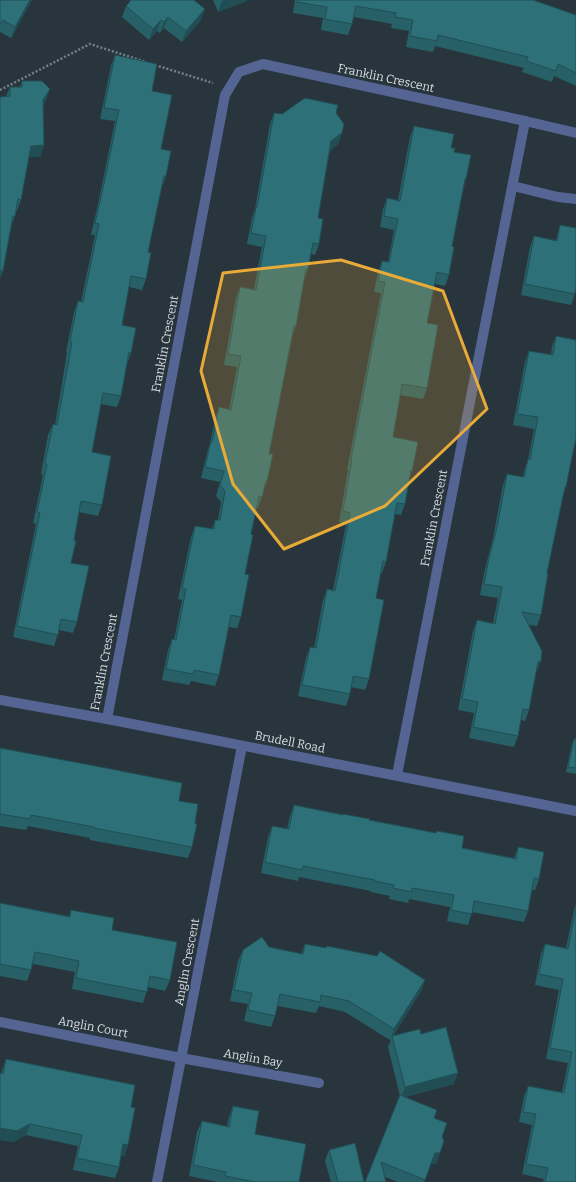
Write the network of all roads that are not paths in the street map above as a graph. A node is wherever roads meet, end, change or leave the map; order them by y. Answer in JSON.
{"nodes":[{"id":1,"x":525,"y":121,"type":"junction"},
{"id":2,"x":576,"y":133,"type":"edge"},
{"id":3,"x":513,"y":186,"type":"junction"},
{"id":4,"x":576,"y":199,"type":"edge"},
{"id":5,"x":0,"y":700,"type":"edge"},
{"id":6,"x":107,"y":719,"type":"junction"},
{"id":7,"x":242,"y":746,"type":"junction"},
{"id":8,"x":397,"y":775,"type":"junction"},
{"id":9,"x":576,"y":811,"type":"edge"},
{"id":10,"x":0,"y":1022,"type":"edge"},
{"id":11,"x":181,"y":1058,"type":"junction"},
{"id":12,"x":319,"y":1083,"type":"dead end"},
{"id":13,"x":157,"y":1182,"type":"edge"}],
"edges":[{"from":1,"to":2,"type":"street"},
{"from":1,"to":3,"type":"street","name":"Franklin Crescent"},
{"from":1,"to":6,"type":"street","name":"Franklin Crescent"},
{"from":3,"to":4,"type":"street"},
{"from":3,"to":8,"type":"street","name":"Franklin Crescent"},
{"from":5,"to":6,"type":"street","name":"Brudell Road"},
{"from":6,"to":7,"type":"street","name":"Brudell Road"},
{"from":7,"to":8,"type":"street","name":"Brudell Road"},
{"from":7,"to":11,"type":"street","name":"Anglin Crescent"},
{"from":8,"to":9,"type":"street","name":"Brudell Road"},
{"from":10,"to":11,"type":"street","name":"Anglin Court"},
{"from":11,"to":12,"type":"street","name":"Anglin Bay"},
{"from":11,"to":13,"type":"street","name":"Anglin Crescent"}]}
